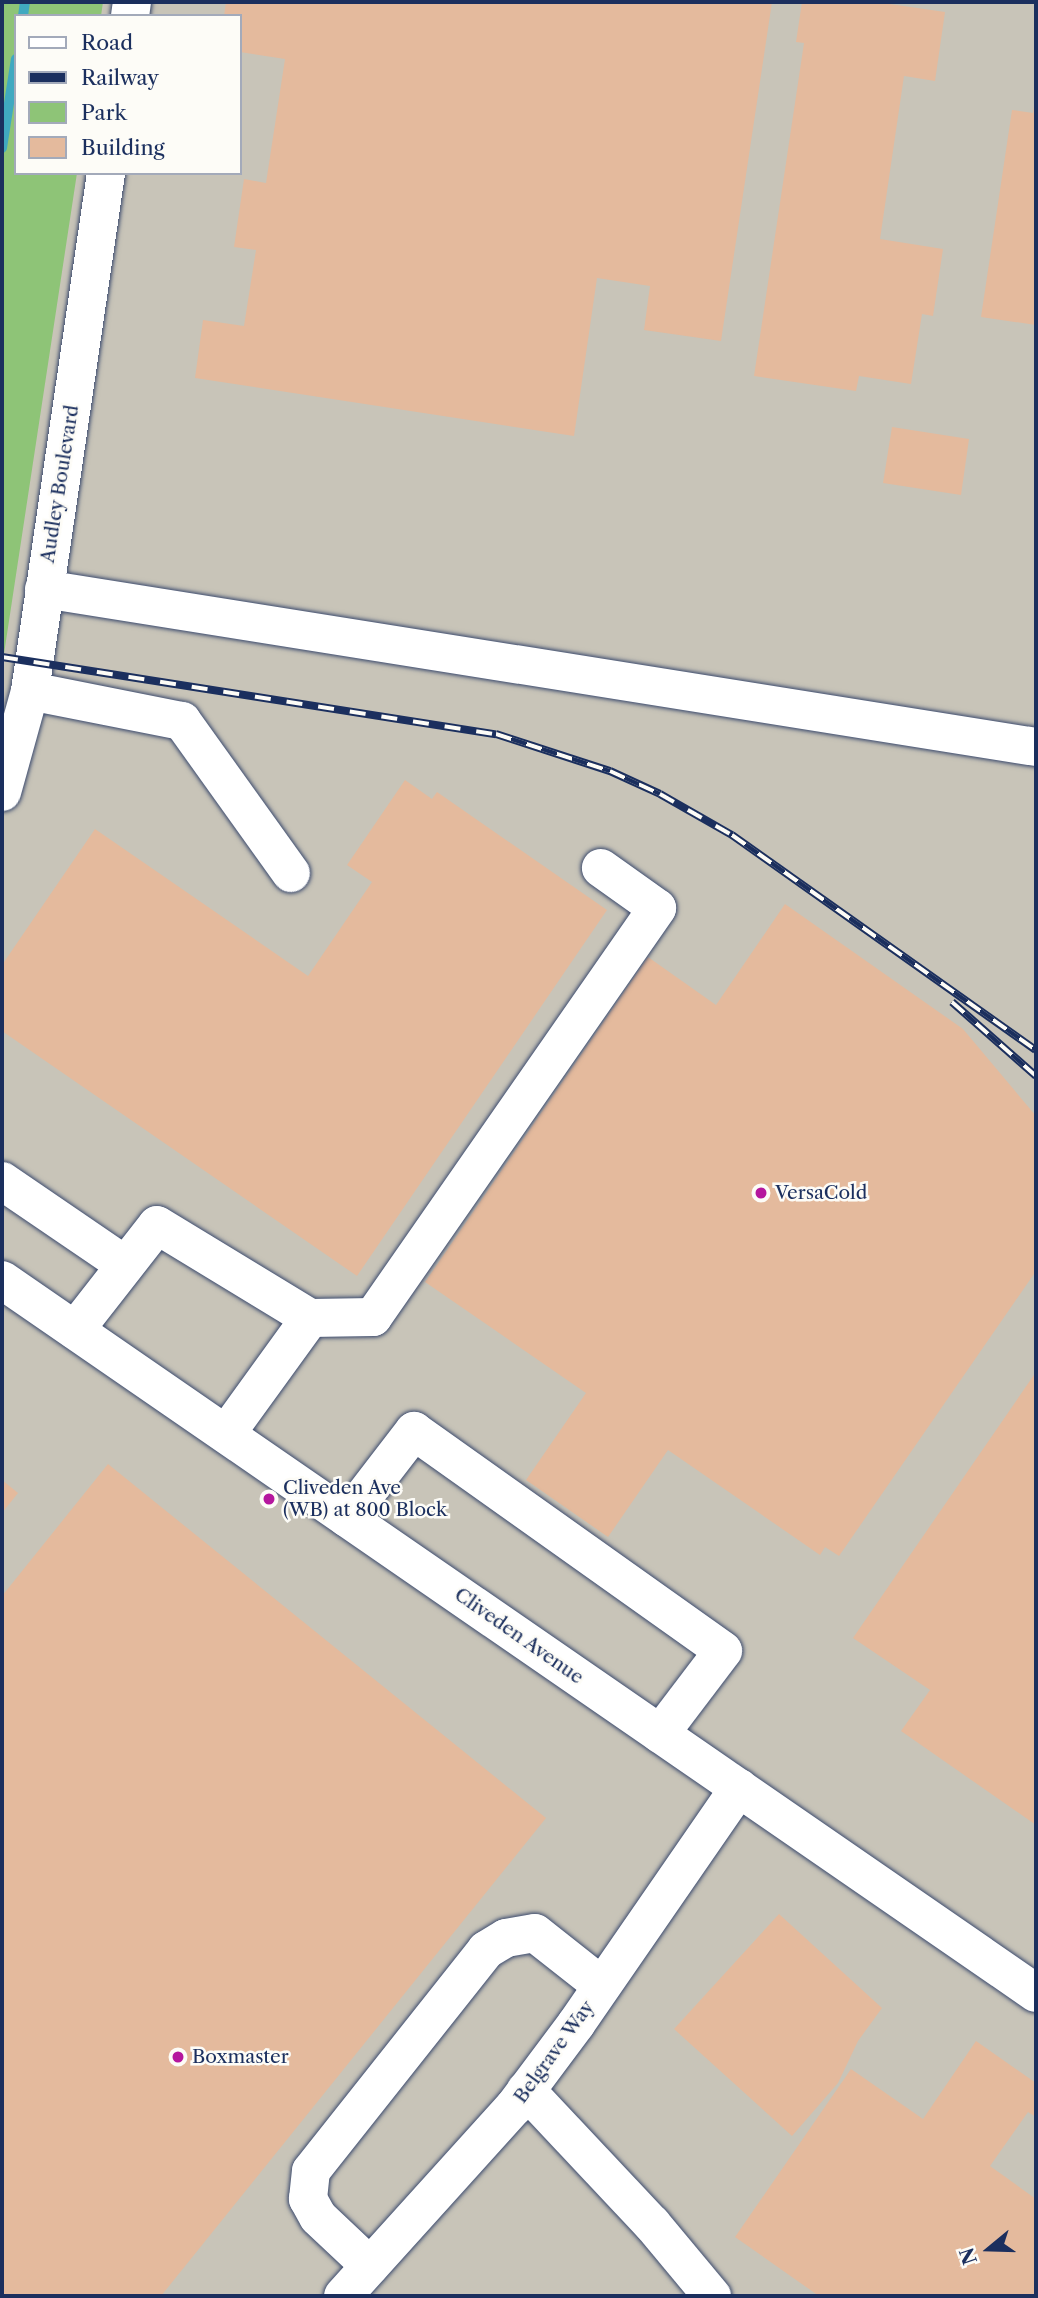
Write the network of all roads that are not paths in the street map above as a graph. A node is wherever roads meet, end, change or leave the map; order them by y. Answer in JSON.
{"nodes":[{"id":1,"x":106,"y":175,"type":"edge"},
{"id":2,"x":44,"y":589,"type":"junction"},
{"id":3,"x":30,"y":691,"type":"junction"},
{"id":4,"x":1036,"y":747,"type":"edge"},
{"id":5,"x":2,"y":792,"type":"edge"},
{"id":6,"x":601,"y":868,"type":"dead end"},
{"id":7,"x":291,"y":873,"type":"dead end"},
{"id":8,"x":2,"y":1181,"type":"edge"},
{"id":9,"x":125,"y":1265,"type":"junction"},
{"id":10,"x":2,"y":1280,"type":"edge"},
{"id":11,"x":310,"y":1318,"type":"junction"},
{"id":12,"x":75,"y":1330,"type":"junction"},
{"id":13,"x":226,"y":1434,"type":"junction"},
{"id":14,"x":347,"y":1518,"type":"junction"},
{"id":15,"x":660,"y":1734,"type":"junction"},
{"id":16,"x":738,"y":1788,"type":"junction"},
{"id":17,"x":602,"y":1986,"type":"junction"},
{"id":18,"x":1036,"y":1993,"type":"edge"},
{"id":19,"x":526,"y":2090,"type":"junction"},
{"id":20,"x":370,"y":2266,"type":"junction"},
{"id":21,"x":343,"y":2296,"type":"edge"},
{"id":22,"x":712,"y":2296,"type":"edge"}],
"edges":[{"from":1,"to":2,"type":"street","name":"Audley Boulevard"},
{"from":2,"to":3,"type":"street","name":"Audley Boulevard"},
{"from":2,"to":4,"type":"street"},
{"from":3,"to":5,"type":"street","name":"Audley Boulevard"},
{"from":3,"to":7,"type":"street"},
{"from":6,"to":11,"type":"street"},
{"from":8,"to":9,"type":"street"},
{"from":9,"to":11,"type":"street"},
{"from":9,"to":12,"type":"street"},
{"from":10,"to":12,"type":"street","name":"Cliveden Avenue"},
{"from":11,"to":13,"type":"street"},
{"from":12,"to":13,"type":"street","name":"Cliveden Avenue"},
{"from":13,"to":14,"type":"street","name":"Cliveden Avenue"},
{"from":14,"to":15,"type":"street","name":"Cliveden Avenue"},
{"from":14,"to":15,"type":"street"},
{"from":15,"to":16,"type":"street","name":"Cliveden Avenue"},
{"from":16,"to":17,"type":"street","name":"Belgrave Way"},
{"from":16,"to":18,"type":"street","name":"Cliveden Avenue"},
{"from":17,"to":19,"type":"street","name":"Belgrave Way"},
{"from":17,"to":20,"type":"street"},
{"from":19,"to":20,"type":"street","name":"Belgrave Way"},
{"from":19,"to":22,"type":"street"},
{"from":20,"to":21,"type":"street","name":"Belgrave Way"}]}
